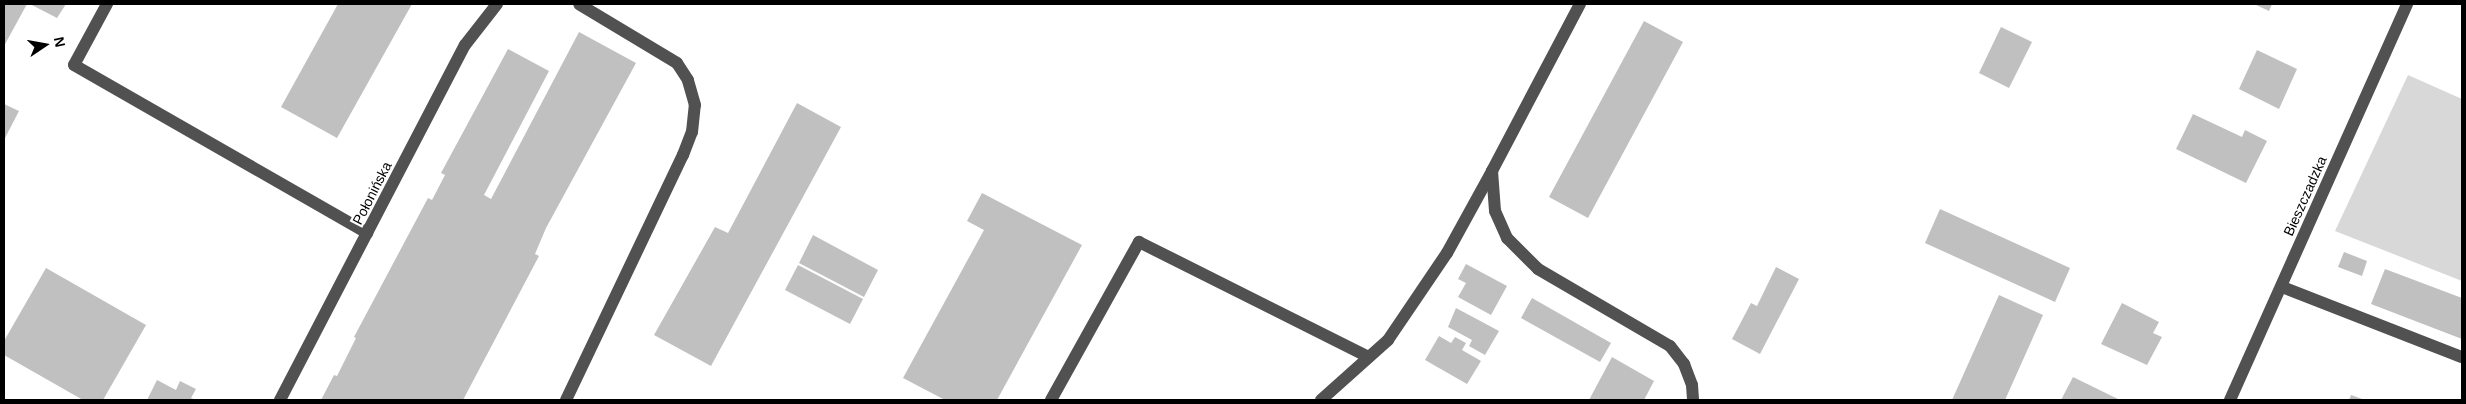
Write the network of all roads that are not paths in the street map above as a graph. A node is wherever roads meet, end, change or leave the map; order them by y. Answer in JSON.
{"nodes":[{"id":1,"x":107,"y":4,"type":"edge"},
{"id":2,"x":497,"y":4,"type":"edge"},
{"id":3,"x":579,"y":4,"type":"edge"},
{"id":4,"x":1580,"y":4,"type":"edge"},
{"id":5,"x":2406,"y":4,"type":"edge"},
{"id":6,"x":1492,"y":171,"type":"junction"},
{"id":7,"x":367,"y":233,"type":"junction"},
{"id":8,"x":2282,"y":287,"type":"junction"},
{"id":9,"x":1369,"y":357,"type":"junction"},
{"id":10,"x":2462,"y":357,"type":"edge"},
{"id":11,"x":280,"y":400,"type":"edge"},
{"id":12,"x":566,"y":400,"type":"edge"},
{"id":13,"x":1051,"y":400,"type":"edge"},
{"id":14,"x":1321,"y":400,"type":"edge"},
{"id":15,"x":1693,"y":400,"type":"edge"},
{"id":16,"x":2230,"y":400,"type":"edge"}],
"edges":[{"from":1,"to":7,"type":"street"},
{"from":2,"to":7,"type":"street","name":"Połonińska"},
{"from":3,"to":12,"type":"street"},
{"from":4,"to":6,"type":"street"},
{"from":5,"to":8,"type":"street","name":"Bieszczadzka"},
{"from":6,"to":9,"type":"street"},
{"from":6,"to":15,"type":"street"},
{"from":7,"to":11,"type":"street","name":"Połonińska"},
{"from":8,"to":10,"type":"street"},
{"from":8,"to":16,"type":"street","name":"Bieszczadzka"},
{"from":9,"to":13,"type":"street"},
{"from":9,"to":14,"type":"street"}]}
